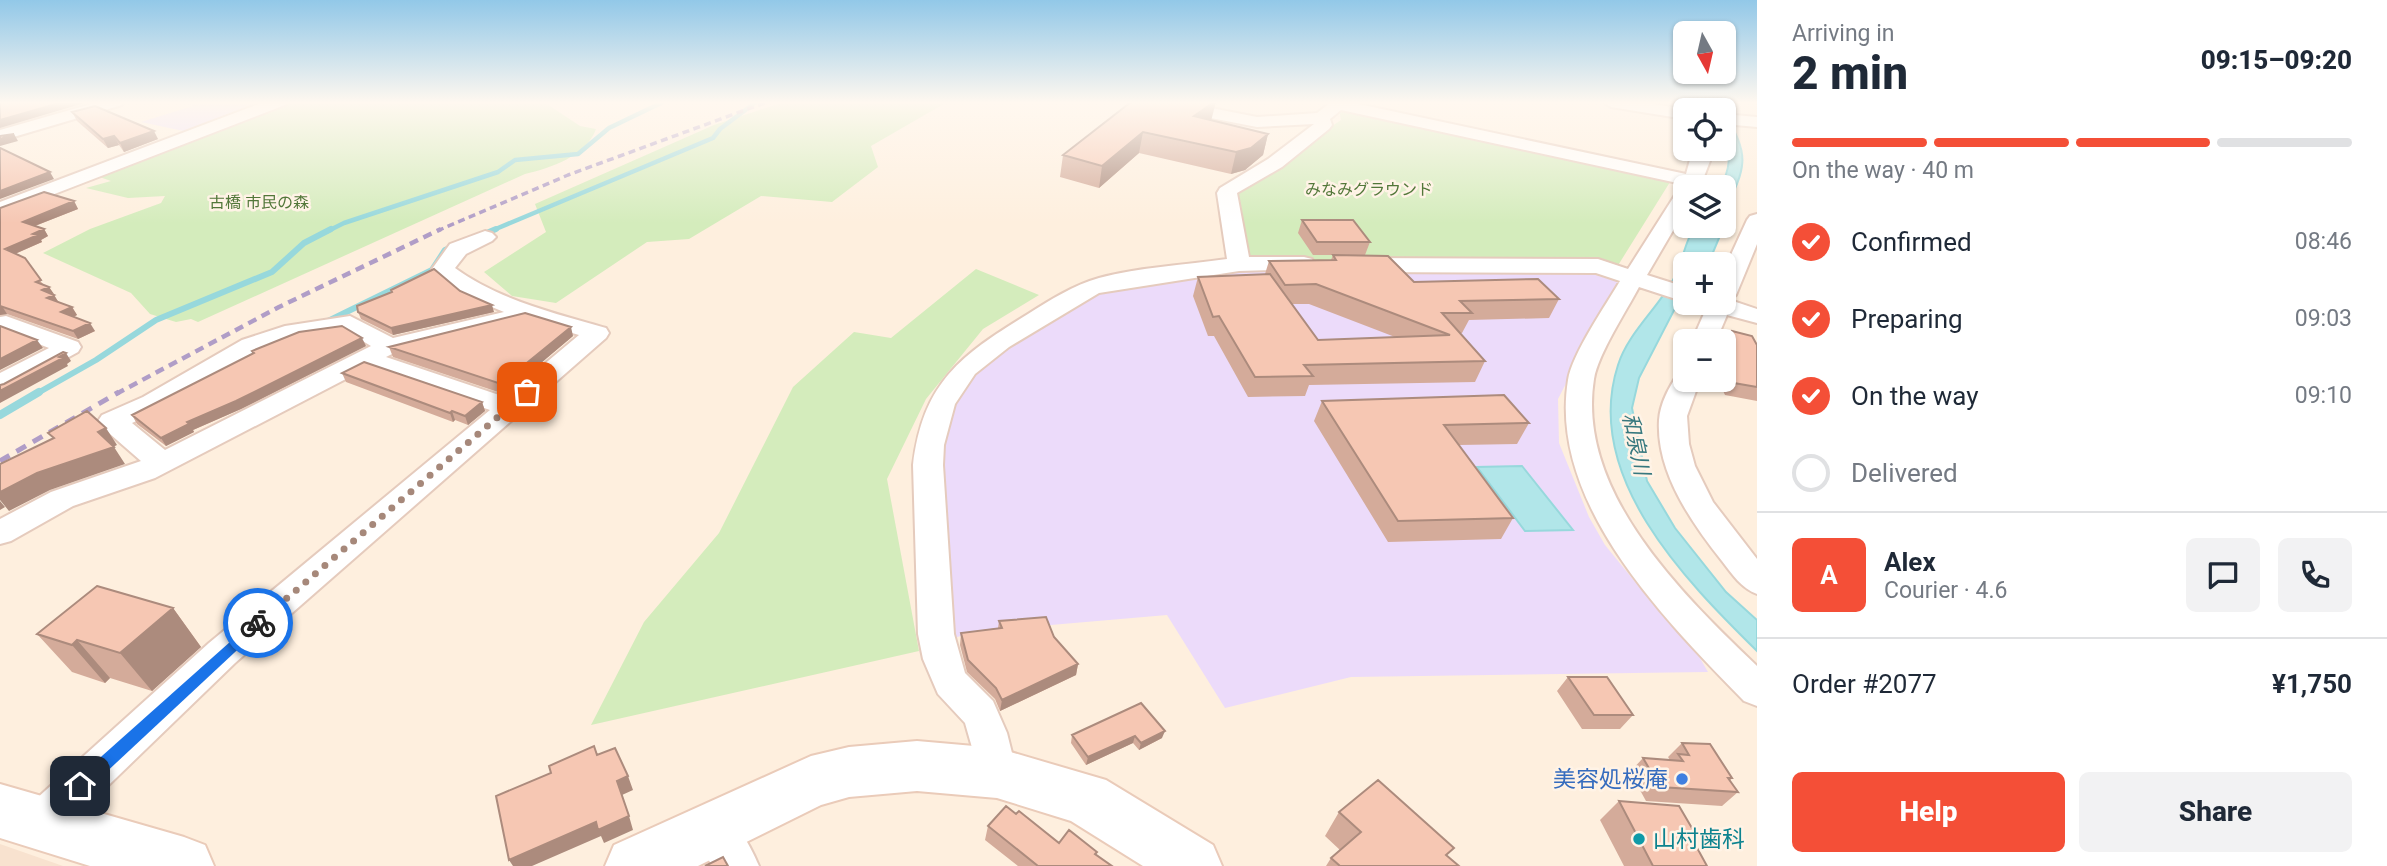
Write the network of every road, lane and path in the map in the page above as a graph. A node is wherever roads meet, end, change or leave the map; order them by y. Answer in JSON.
{"nodes":[{"id":1,"x":173,"y":142,"type":"edge"},
{"id":2,"x":1302,"y":142,"type":"edge"},
{"id":3,"x":1500,"y":142,"type":"edge"},
{"id":4,"x":1673,"y":184,"type":"edge"},
{"id":5,"x":0,"y":208,"type":"edge"},
{"id":6,"x":1673,"y":220,"type":"edge"},
{"id":7,"x":1757,"y":220,"type":"edge"},
{"id":8,"x":485,"y":237,"type":"dead end"},
{"id":9,"x":1239,"y":264,"type":"junction"},
{"id":10,"x":1736,"y":265,"type":"edge"},
{"id":11,"x":1640,"y":281,"type":"junction"},
{"id":12,"x":1673,"y":291,"type":"edge"},
{"id":13,"x":1736,"y":308,"type":"edge"},
{"id":14,"x":529,"y":313,"type":"junction"},
{"id":15,"x":1757,"y":316,"type":"edge"},
{"id":16,"x":2,"y":320,"type":"edge"},
{"id":17,"x":377,"y":352,"type":"junction"},
{"id":18,"x":0,"y":384,"type":"edge"},
{"id":19,"x":1683,"y":392,"type":"edge"},
{"id":20,"x":509,"y":407,"type":"junction"},
{"id":21,"x":161,"y":462,"type":"junction"},
{"id":22,"x":0,"y":533,"type":"edge"},
{"id":23,"x":1757,"y":581,"type":"edge"},
{"id":24,"x":1757,"y":690,"type":"edge"},
{"id":25,"x":997,"y":773,"type":"junction"},
{"id":26,"x":20,"y":817,"type":"edge"},
{"id":27,"x":725,"y":847,"type":"edge"},
{"id":28,"x":184,"y":866,"type":"edge"},
{"id":29,"x":635,"y":866,"type":"edge"},
{"id":30,"x":1192,"y":866,"type":"edge"}],
"edges":[{"from":1,"to":5,"type":"street"},
{"from":2,"to":9,"type":"street"},
{"from":3,"to":4,"type":"street"},
{"from":6,"to":11,"type":"street"},
{"from":7,"to":10,"type":"street"},
{"from":8,"to":14,"type":"street"},
{"from":9,"to":11,"type":"street"},
{"from":9,"to":25,"type":"street"},
{"from":11,"to":12,"type":"street"},
{"from":11,"to":24,"type":"street"},
{"from":13,"to":15,"type":"street"},
{"from":14,"to":17,"type":"street"},
{"from":14,"to":20,"type":"street"},
{"from":16,"to":18,"type":"street"},
{"from":17,"to":20,"type":"street"},
{"from":17,"to":21,"type":"street"},
{"from":17,"to":21,"type":"street"},
{"from":19,"to":23,"type":"street"},
{"from":20,"to":26,"type":"street"},
{"from":21,"to":22,"type":"street"},
{"from":25,"to":27,"type":"street"},
{"from":25,"to":30,"type":"street"},
{"from":26,"to":28,"type":"street"},
{"from":27,"to":29,"type":"street"}]}
